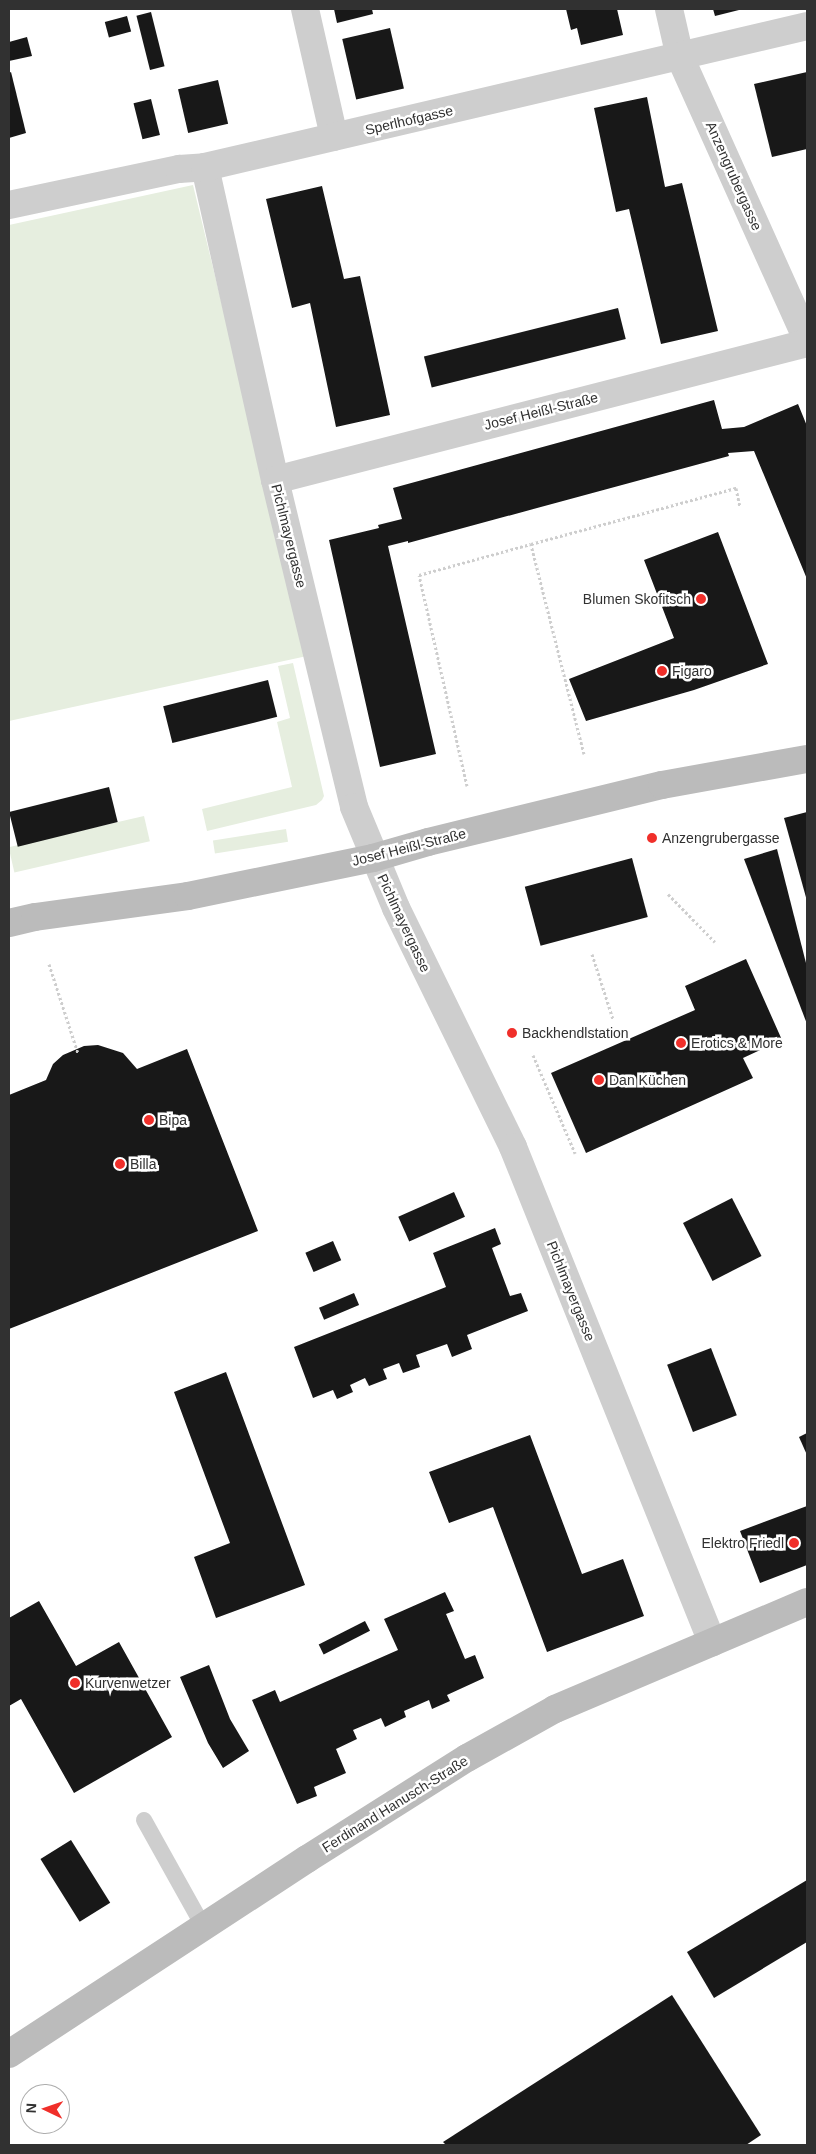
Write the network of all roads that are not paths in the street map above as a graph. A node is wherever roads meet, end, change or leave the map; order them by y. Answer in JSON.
{"nodes":[{"id":1,"x":305,"y":9,"type":"edge"},
{"id":2,"x":669,"y":9,"type":"edge"},
{"id":3,"x":807,"y":26,"type":"edge"},
{"id":4,"x":680,"y":57,"type":"junction"},
{"id":5,"x":334,"y":137,"type":"junction"},
{"id":6,"x":205,"y":167,"type":"junction"},
{"id":7,"x":9,"y":205,"type":"edge"},
{"id":8,"x":807,"y":341,"type":"edge"},
{"id":9,"x":275,"y":480,"type":"junction"},
{"id":10,"x":807,"y":759,"type":"edge"},
{"id":11,"x":373,"y":858,"type":"junction"},
{"id":12,"x":9,"y":923,"type":"edge"},
{"id":13,"x":807,"y":1602,"type":"edge"},
{"id":14,"x":712,"y":1642,"type":"junction"},
{"id":15,"x":144,"y":1820,"type":"dead end"},
{"id":16,"x":202,"y":1926,"type":"junction"},
{"id":17,"x":9,"y":2054,"type":"edge"}],
"edges":[{"from":1,"to":5,"type":"street"},
{"from":2,"to":4,"type":"street","name":"Anzengrubergasse"},
{"from":3,"to":4,"type":"street","name":"Sperlhofgasse"},
{"from":4,"to":5,"type":"street","name":"Sperlhofgasse"},
{"from":4,"to":8,"type":"street","name":"Anzengrubergasse"},
{"from":5,"to":6,"type":"street","name":"Sperlhofgasse"},
{"from":6,"to":7,"type":"street","name":"Sperlhofgasse"},
{"from":6,"to":9,"type":"street","name":"Pichlmayergasse"},
{"from":8,"to":9,"type":"street","name":"Josef Heißl-Straße"},
{"from":9,"to":11,"type":"street","name":"Pichlmayergasse"},
{"from":10,"to":11,"type":"street","name":"Josef Heißl-Straße"},
{"from":11,"to":12,"type":"street","name":"Josef Heißl-Straße"},
{"from":11,"to":14,"type":"street","name":"Pichlmayergasse"},
{"from":13,"to":14,"type":"street","name":"Ferdinand Hanusch-Straße"},
{"from":14,"to":16,"type":"street","name":"Ferdinand Hanusch-Straße"},
{"from":15,"to":16,"type":"lane"},
{"from":16,"to":17,"type":"street","name":"Ferdinand Hanusch-Straße"}]}
